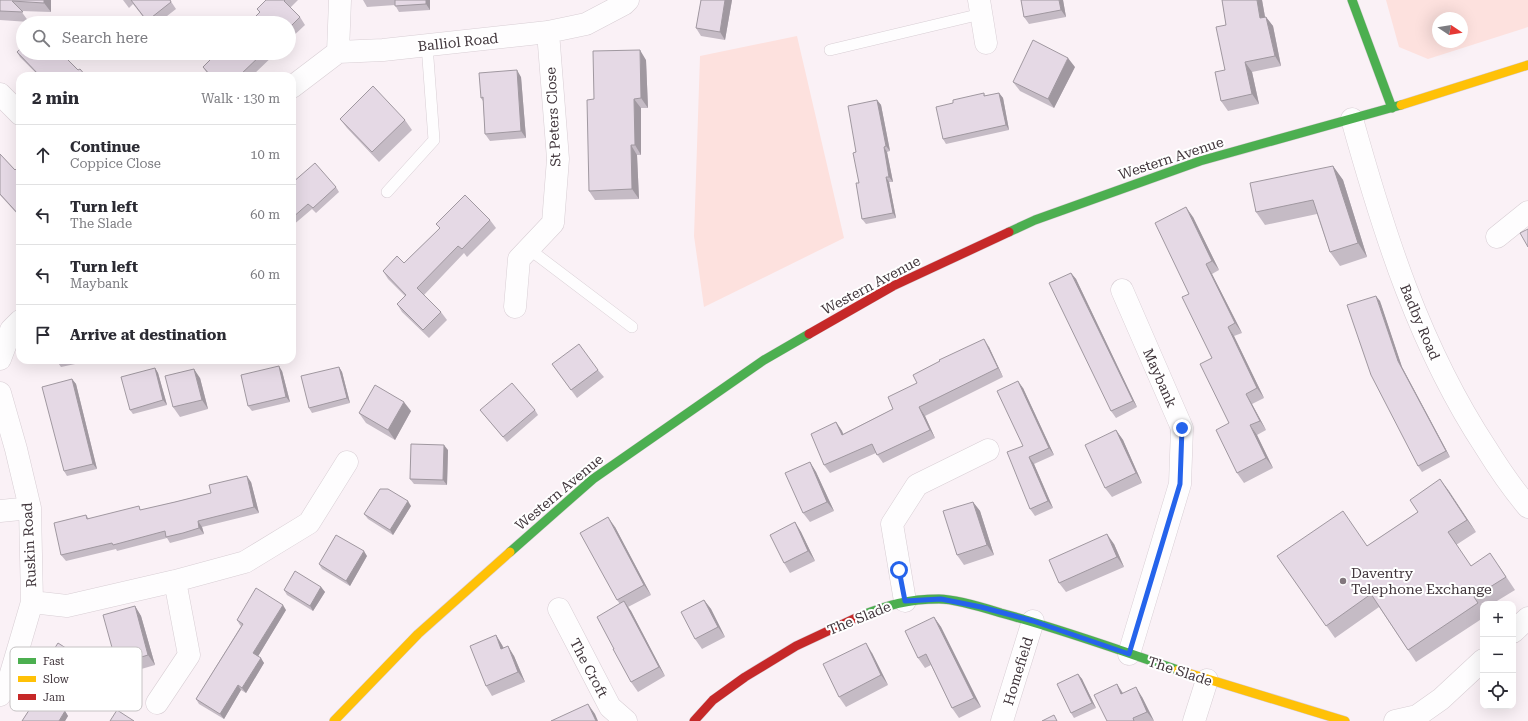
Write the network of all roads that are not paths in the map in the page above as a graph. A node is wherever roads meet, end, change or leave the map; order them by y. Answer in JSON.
{"nodes":[{"id":1,"x":340,"y":0,"type":"edge"},
{"id":2,"x":628,"y":0,"type":"edge"},
{"id":3,"x":1352,"y":0,"type":"edge"},
{"id":4,"x":980,"y":7,"type":"edge"},
{"id":5,"x":548,"y":32,"type":"junction"},
{"id":6,"x":986,"y":43,"type":"dead end"},
{"id":7,"x":427,"y":45,"type":"junction"},
{"id":8,"x":830,"y":50,"type":"dead end"},
{"id":9,"x":338,"y":52,"type":"junction"},
{"id":10,"x":1528,"y":65,"type":"edge"},
{"id":11,"x":296,"y":84,"type":"edge"},
{"id":12,"x":0,"y":94,"type":"edge"},
{"id":13,"x":1392,"y":108,"type":"junction"},
{"id":14,"x":16,"y":110,"type":"edge"},
{"id":15,"x":1352,"y":119,"type":"junction"},
{"id":16,"x":388,"y":192,"type":"dead end"},
{"id":17,"x":1528,"y":212,"type":"edge"},
{"id":18,"x":1497,"y":237,"type":"dead end"},
{"id":19,"x":528,"y":249,"type":"junction"},
{"id":20,"x":1122,"y":290,"type":"dead end"},
{"id":21,"x":515,"y":307,"type":"dead end"},
{"id":22,"x":16,"y":325,"type":"edge"},
{"id":23,"x":632,"y":327,"type":"dead end"},
{"id":24,"x":0,"y":359,"type":"edge"},
{"id":25,"x":0,"y":392,"type":"edge"},
{"id":26,"x":988,"y":450,"type":"dead end"},
{"id":27,"x":347,"y":462,"type":"dead end"},
{"id":28,"x":1528,"y":507,"type":"edge"},
{"id":29,"x":30,"y":508,"type":"junction"},
{"id":30,"x":0,"y":511,"type":"edge"},
{"id":31,"x":176,"y":581,"type":"junction"},
{"id":32,"x":905,"y":601,"type":"junction"},
{"id":33,"x":32,"y":602,"type":"junction"},
{"id":34,"x":559,"y":609,"type":"dead end"},
{"id":35,"x":1528,"y":618,"type":"edge"},
{"id":36,"x":1033,"y":621,"type":"junction"},
{"id":37,"x":1516,"y":629,"type":"edge"},
{"id":38,"x":19,"y":647,"type":"edge"},
{"id":39,"x":1129,"y":654,"type":"junction"},
{"id":40,"x":1480,"y":663,"type":"edge"},
{"id":41,"x":10,"y":677,"type":"edge"},
{"id":42,"x":1207,"y":680,"type":"junction"},
{"id":43,"x":0,"y":695,"type":"edge"},
{"id":44,"x":157,"y":703,"type":"dead end"},
{"id":45,"x":334,"y":721,"type":"edge"},
{"id":46,"x":626,"y":721,"type":"edge"},
{"id":47,"x":694,"y":721,"type":"edge"},
{"id":48,"x":1002,"y":721,"type":"edge"},
{"id":49,"x":1194,"y":721,"type":"edge"},
{"id":50,"x":1345,"y":721,"type":"edge"},
{"id":51,"x":1395,"y":721,"type":"edge"}],
"edges":[{"from":1,"to":9,"type":"street"},
{"from":2,"to":5,"type":"street","name":"Balliol Road"},
{"from":3,"to":13,"type":"street"},
{"from":4,"to":6,"type":"street"},
{"from":4,"to":8,"type":"lane"},
{"from":5,"to":7,"type":"street","name":"Balliol Road"},
{"from":5,"to":19,"type":"street","name":"St Peters Close"},
{"from":7,"to":9,"type":"street","name":"Balliol Road"},
{"from":7,"to":16,"type":"lane"},
{"from":9,"to":11,"type":"street"},
{"from":10,"to":13,"type":"street","name":"Western Avenue"},
{"from":12,"to":14,"type":"street"},
{"from":13,"to":15,"type":"street","name":"Western Avenue"},
{"from":15,"to":28,"type":"street","name":"Badby Road"},
{"from":15,"to":45,"type":"street","name":"Western Avenue"},
{"from":17,"to":18,"type":"street"},
{"from":19,"to":21,"type":"street","name":"St Peters Close"},
{"from":19,"to":23,"type":"lane"},
{"from":20,"to":39,"type":"street","name":"Maybank"},
{"from":22,"to":24,"type":"street"},
{"from":25,"to":29,"type":"street","name":"Ruskin Road"},
{"from":26,"to":32,"type":"street"},
{"from":27,"to":31,"type":"street"},
{"from":29,"to":30,"type":"street"},
{"from":29,"to":33,"type":"street","name":"Ruskin Road"},
{"from":31,"to":33,"type":"street"},
{"from":31,"to":44,"type":"street"},
{"from":32,"to":36,"type":"street","name":"The Slade"},
{"from":32,"to":47,"type":"street","name":"The Slade"},
{"from":33,"to":38,"type":"street","name":"Ruskin Road"},
{"from":34,"to":46,"type":"street","name":"The Croft"},
{"from":35,"to":37,"type":"street"},
{"from":36,"to":39,"type":"street","name":"The Slade"},
{"from":36,"to":48,"type":"street","name":"Homefield"},
{"from":39,"to":42,"type":"street","name":"The Slade"},
{"from":40,"to":51,"type":"street"},
{"from":41,"to":43,"type":"street","name":"Ruskin Road"},
{"from":42,"to":49,"type":"street"},
{"from":42,"to":50,"type":"street","name":"The Slade"}]}
